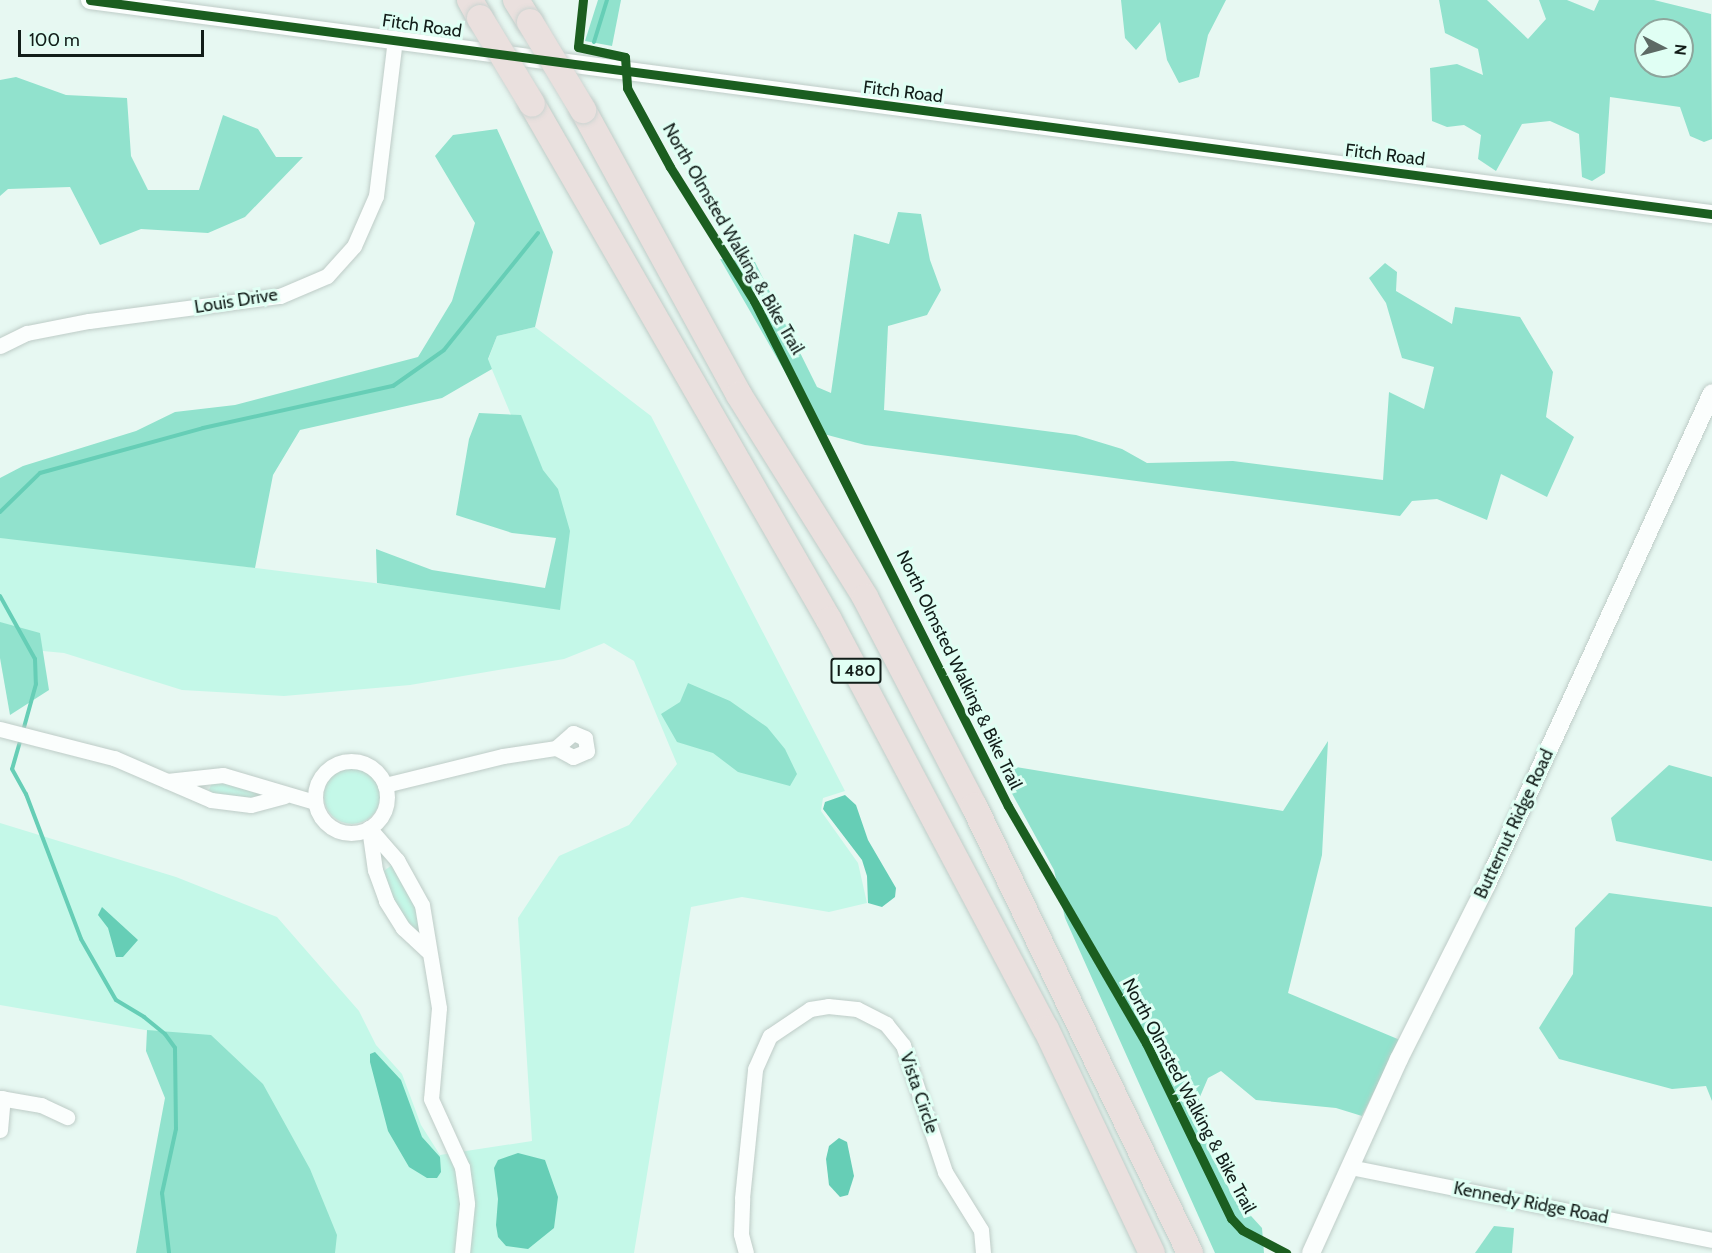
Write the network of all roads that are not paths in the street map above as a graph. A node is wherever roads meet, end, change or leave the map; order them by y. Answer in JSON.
{"nodes":[{"id":1,"x":90,"y":0,"type":"edge"},
{"id":2,"x":516,"y":0,"type":"edge"},
{"id":3,"x":475,"y":9,"type":"edge"},
{"id":4,"x":395,"y":38,"type":"junction"},
{"id":5,"x":1712,"y":214,"type":"edge"},
{"id":6,"x":0,"y":346,"type":"edge"},
{"id":7,"x":1712,"y":393,"type":"edge"},
{"id":8,"x":0,"y":729,"type":"edge"},
{"id":9,"x":556,"y":748,"type":"dead end"},
{"id":10,"x":167,"y":781,"type":"junction"},
{"id":11,"x":385,"y":784,"type":"junction"},
{"id":12,"x":284,"y":796,"type":"junction"},
{"id":13,"x":315,"y":802,"type":"junction"},
{"id":14,"x":369,"y":828,"type":"junction"},
{"id":15,"x":427,"y":950,"type":"junction"},
{"id":16,"x":2,"y":1098,"type":"edge"},
{"id":17,"x":67,"y":1117,"type":"dead end"},
{"id":18,"x":0,"y":1130,"type":"edge"},
{"id":19,"x":1350,"y":1167,"type":"junction"},
{"id":20,"x":1712,"y":1240,"type":"edge"},
{"id":21,"x":462,"y":1253,"type":"edge"},
{"id":22,"x":746,"y":1253,"type":"edge"},
{"id":23,"x":983,"y":1253,"type":"edge"},
{"id":24,"x":1152,"y":1253,"type":"edge"},
{"id":25,"x":1190,"y":1253,"type":"edge"},
{"id":26,"x":1311,"y":1253,"type":"edge"}],
"edges":[{"from":1,"to":4,"type":"street","name":"Fitch Road"},
{"from":2,"to":25,"type":"highway","number":"I 480","bridge":true},
{"from":3,"to":24,"type":"highway","number":"I 480","bridge":true},
{"from":4,"to":5,"type":"street","name":"Fitch Road"},
{"from":4,"to":6,"type":"street","name":"Louis Drive"},
{"from":7,"to":19,"type":"street","name":"Butternut Ridge Road"},
{"from":8,"to":10,"type":"street"},
{"from":9,"to":11,"type":"street"},
{"from":10,"to":12,"type":"street"},
{"from":10,"to":12,"type":"street"},
{"from":11,"to":13,"type":"street"},
{"from":11,"to":14,"type":"street"},
{"from":12,"to":13,"type":"street"},
{"from":13,"to":14,"type":"street"},
{"from":14,"to":15,"type":"street"},
{"from":14,"to":15,"type":"street"},
{"from":15,"to":21,"type":"street"},
{"from":16,"to":17,"type":"street"},
{"from":16,"to":18,"type":"street"},
{"from":19,"to":20,"type":"street","name":"Kennedy Ridge Road"},
{"from":19,"to":26,"type":"street","name":"Butternut Ridge Road"},
{"from":22,"to":23,"type":"street","name":"Vista Circle"}]}
